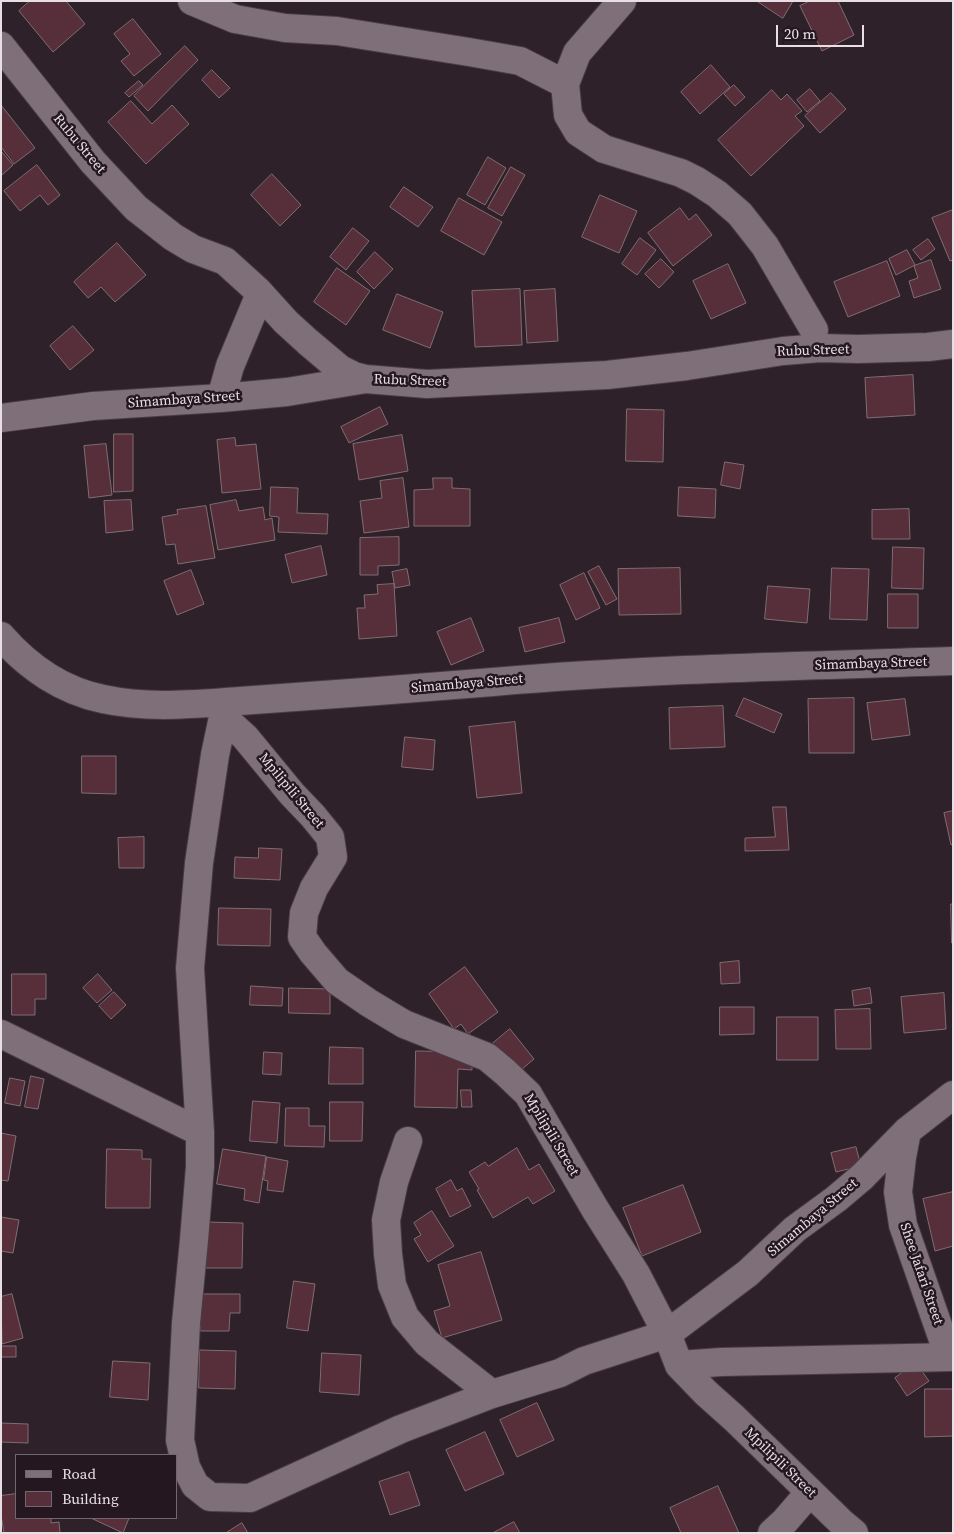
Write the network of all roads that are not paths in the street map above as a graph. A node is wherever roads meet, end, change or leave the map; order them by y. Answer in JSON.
{"nodes":[{"id":1,"x":192,"y":1,"type":"edge"},
{"id":2,"x":622,"y":1,"type":"edge"},
{"id":3,"x":1,"y":46,"type":"edge"},
{"id":4,"x":565,"y":84,"type":"junction"},
{"id":5,"x":260,"y":294,"type":"junction"},
{"id":6,"x":814,"y":330,"type":"dead end"},
{"id":7,"x":953,"y":344,"type":"edge"},
{"id":8,"x":366,"y":379,"type":"junction"},
{"id":9,"x":221,"y":398,"type":"junction"},
{"id":10,"x":1,"y":418,"type":"edge"},
{"id":11,"x":1,"y":636,"type":"edge"},
{"id":12,"x":953,"y":661,"type":"edge"},
{"id":13,"x":223,"y":710,"type":"junction"},
{"id":14,"x":1,"y":1034,"type":"edge"},
{"id":15,"x":953,"y":1095,"type":"edge"},
{"id":16,"x":907,"y":1131,"type":"junction"},
{"id":17,"x":200,"y":1132,"type":"junction"},
{"id":18,"x":408,"y":1141,"type":"dead end"},
{"id":19,"x":668,"y":1334,"type":"junction"},
{"id":20,"x":951,"y":1357,"type":"edge"},
{"id":21,"x":679,"y":1365,"type":"junction"},
{"id":22,"x":492,"y":1394,"type":"junction"},
{"id":23,"x":810,"y":1492,"type":"junction"},
{"id":24,"x":772,"y":1533,"type":"edge"},
{"id":25,"x":854,"y":1533,"type":"edge"}],
"edges":[{"from":1,"to":4,"type":"street"},
{"from":2,"to":4,"type":"street","name":"Rubu Street"},
{"from":3,"to":5,"type":"street","name":"Rubu Street"},
{"from":4,"to":6,"type":"street","name":"Rubu Street"},
{"from":5,"to":8,"type":"street","name":"Rubu Street"},
{"from":5,"to":9,"type":"street"},
{"from":7,"to":8,"type":"street","name":"Rubu Street"},
{"from":8,"to":9,"type":"street","name":"Simambaya Street"},
{"from":9,"to":10,"type":"street","name":"Simambaya Street"},
{"from":11,"to":13,"type":"street","name":"Simambaya Street"},
{"from":12,"to":13,"type":"street","name":"Simambaya Street"},
{"from":13,"to":17,"type":"street","name":"Simambaya Street"},
{"from":13,"to":19,"type":"street","name":"Mpilipili Street"},
{"from":14,"to":17,"type":"street"},
{"from":15,"to":16,"type":"street","name":"Simambaya Street"},
{"from":16,"to":19,"type":"street","name":"Simambaya Street"},
{"from":16,"to":20,"type":"street","name":"Shee Jafari Street"},
{"from":17,"to":22,"type":"street","name":"Simambaya Street"},
{"from":18,"to":22,"type":"street"},
{"from":19,"to":21,"type":"street","name":"Mpilipili Street"},
{"from":19,"to":22,"type":"street","name":"Simambaya Street"},
{"from":20,"to":21,"type":"street"},
{"from":21,"to":23,"type":"street","name":"Mpilipili Street"},
{"from":23,"to":24,"type":"street"},
{"from":23,"to":25,"type":"street","name":"Mpilipili Street"}]}
